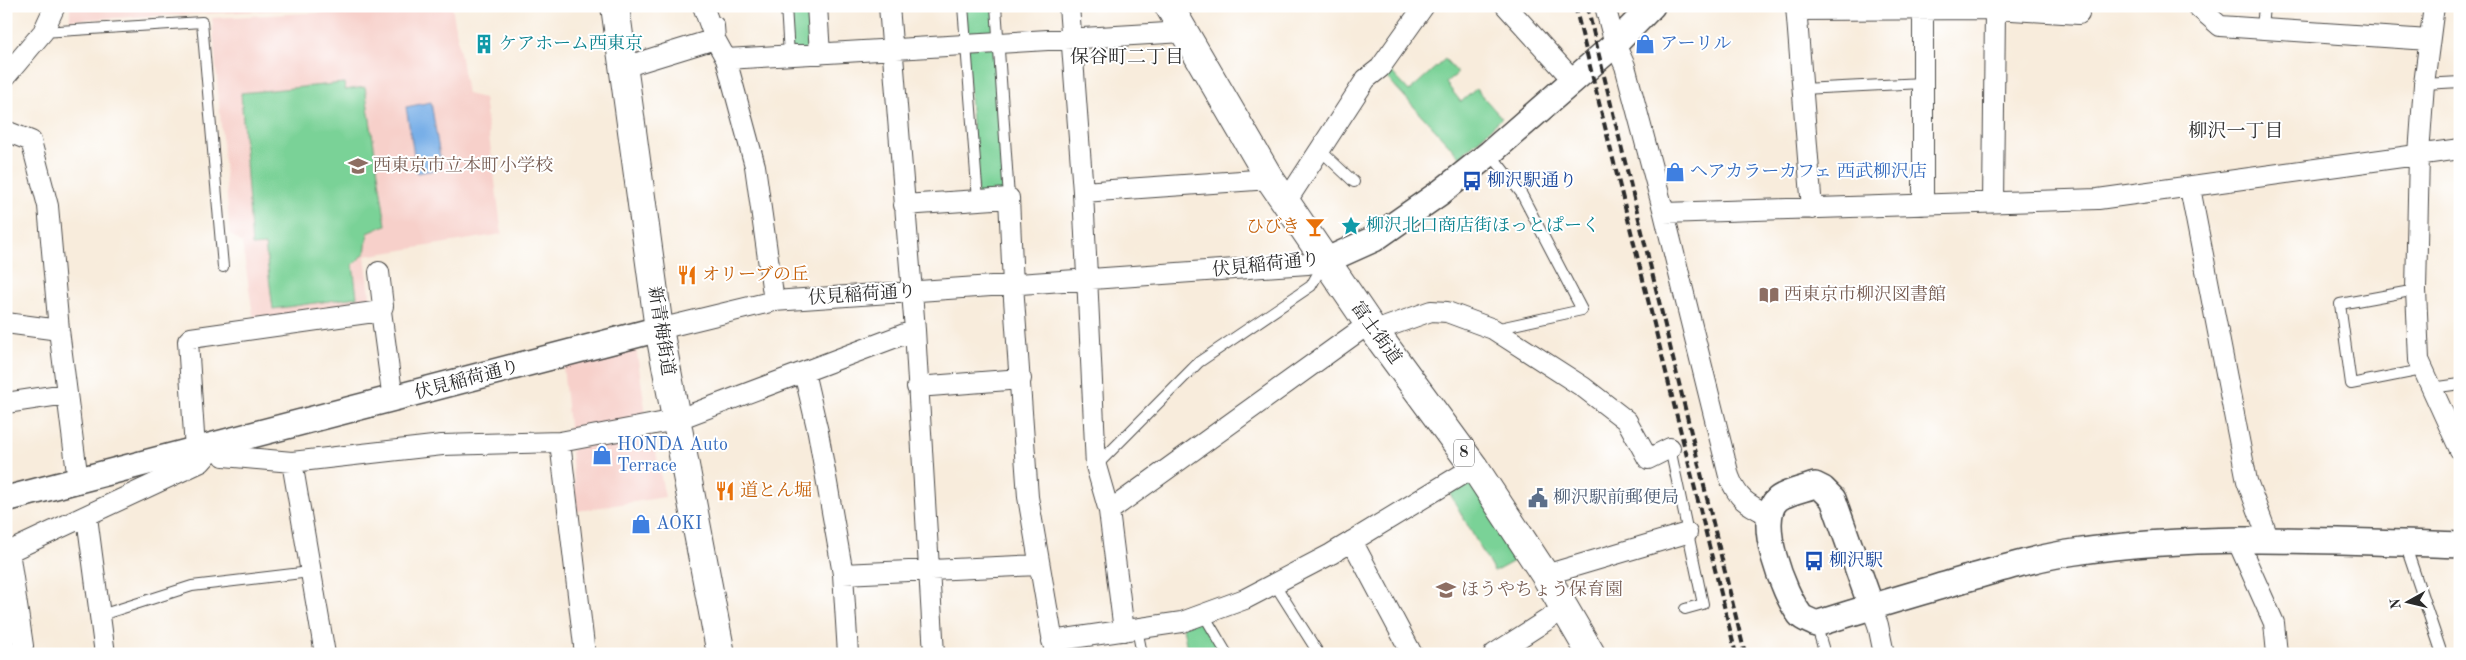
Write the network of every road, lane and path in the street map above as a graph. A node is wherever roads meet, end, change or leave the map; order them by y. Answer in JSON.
{"nodes":[{"id":1,"x":55,"y":6,"type":"edge"},
{"id":2,"x":615,"y":6,"type":"edge"},
{"id":3,"x":702,"y":6,"type":"edge"},
{"id":4,"x":713,"y":6,"type":"edge"},
{"id":5,"x":786,"y":6,"type":"edge"},
{"id":6,"x":817,"y":6,"type":"edge"},
{"id":7,"x":889,"y":6,"type":"edge"},
{"id":8,"x":963,"y":6,"type":"edge"},
{"id":9,"x":996,"y":6,"type":"edge"},
{"id":10,"x":1068,"y":6,"type":"edge"},
{"id":11,"x":1169,"y":6,"type":"edge"},
{"id":12,"x":1424,"y":6,"type":"edge"},
{"id":13,"x":1506,"y":6,"type":"edge"},
{"id":14,"x":1605,"y":6,"type":"edge"},
{"id":15,"x":1652,"y":6,"type":"edge"},
{"id":16,"x":2197,"y":6,"type":"edge"},
{"id":17,"x":2264,"y":6,"type":"edge"},
{"id":18,"x":2434,"y":6,"type":"edge"},
{"id":19,"x":1796,"y":8,"type":"edge"},
{"id":20,"x":1995,"y":9,"type":"junction"},
{"id":21,"x":1923,"y":10,"type":"junction"},
{"id":22,"x":2079,"y":14,"type":"dead end"},
{"id":23,"x":2262,"y":28,"type":"junction"},
{"id":24,"x":43,"y":32,"type":"junction"},
{"id":25,"x":1184,"y":32,"type":"junction"},
{"id":26,"x":1070,"y":39,"type":"junction"},
{"id":27,"x":715,"y":40,"type":"junction"},
{"id":28,"x":2428,"y":40,"type":"junction"},
{"id":29,"x":999,"y":43,"type":"junction"},
{"id":30,"x":1615,"y":44,"type":"junction"},
{"id":31,"x":966,"y":45,"type":"junction"},
{"id":32,"x":892,"y":50,"type":"junction"},
{"id":33,"x":820,"y":54,"type":"junction"},
{"id":34,"x":789,"y":56,"type":"junction"},
{"id":35,"x":726,"y":59,"type":"junction"},
{"id":36,"x":624,"y":67,"type":"junction"},
{"id":37,"x":6,"y":76,"type":"edge"},
{"id":38,"x":1573,"y":80,"type":"junction"},
{"id":39,"x":2460,"y":82,"type":"edge"},
{"id":40,"x":1923,"y":83,"type":"junction"},
{"id":41,"x":2424,"y":84,"type":"junction"},
{"id":42,"x":1802,"y":89,"type":"junction"},
{"id":43,"x":6,"y":131,"type":"edge"},
{"id":44,"x":2460,"y":149,"type":"edge"},
{"id":45,"x":1320,"y":150,"type":"junction"},
{"id":46,"x":1490,"y":154,"type":"junction"},
{"id":47,"x":2419,"y":154,"type":"junction"},
{"id":48,"x":1270,"y":179,"type":"junction"},
{"id":49,"x":1354,"y":182,"type":"dead end"},
{"id":50,"x":2190,"y":188,"type":"junction"},
{"id":51,"x":1082,"y":192,"type":"junction"},
{"id":52,"x":1009,"y":198,"type":"junction"},
{"id":53,"x":978,"y":200,"type":"junction"},
{"id":54,"x":1286,"y":202,"type":"junction"},
{"id":55,"x":1993,"y":203,"type":"junction"},
{"id":56,"x":904,"y":205,"type":"junction"},
{"id":57,"x":1923,"y":206,"type":"junction"},
{"id":58,"x":1812,"y":209,"type":"junction"},
{"id":59,"x":1664,"y":213,"type":"junction"},
{"id":60,"x":1325,"y":260,"type":"junction"},
{"id":61,"x":223,"y":268,"type":"dead end"},
{"id":62,"x":379,"y":272,"type":"dead end"},
{"id":63,"x":1087,"y":279,"type":"junction"},
{"id":64,"x":1013,"y":285,"type":"junction"},
{"id":65,"x":2416,"y":290,"type":"junction"},
{"id":66,"x":910,"y":291,"type":"junction"},
{"id":67,"x":774,"y":301,"type":"junction"},
{"id":68,"x":381,"y":310,"type":"junction"},
{"id":69,"x":6,"y":323,"type":"edge"},
{"id":70,"x":659,"y":329,"type":"junction"},
{"id":71,"x":1369,"y":329,"type":"junction"},
{"id":72,"x":1493,"y":329,"type":"junction"},
{"id":73,"x":59,"y":330,"type":"junction"},
{"id":74,"x":915,"y":330,"type":"junction"},
{"id":75,"x":2422,"y":370,"type":"junction"},
{"id":76,"x":804,"y":372,"type":"junction"},
{"id":77,"x":1021,"y":380,"type":"junction"},
{"id":78,"x":2460,"y":384,"type":"edge"},
{"id":79,"x":917,"y":387,"type":"junction"},
{"id":80,"x":2432,"y":388,"type":"junction"},
{"id":81,"x":66,"y":394,"type":"junction"},
{"id":82,"x":394,"y":400,"type":"junction"},
{"id":83,"x":6,"y":404,"type":"edge"},
{"id":84,"x":676,"y":420,"type":"junction"},
{"id":85,"x":560,"y":442,"type":"junction"},
{"id":86,"x":205,"y":448,"type":"junction"},
{"id":87,"x":1670,"y":448,"type":"joint"},
{"id":88,"x":2460,"y":450,"type":"edge"},
{"id":89,"x":292,"y":462,"type":"junction"},
{"id":90,"x":1096,"y":466,"type":"junction"},
{"id":91,"x":1474,"y":467,"type":"junction"},
{"id":92,"x":78,"y":481,"type":"junction"},
{"id":93,"x":6,"y":499,"type":"edge"},
{"id":94,"x":1109,"y":511,"type":"junction"},
{"id":95,"x":1769,"y":515,"type":"junction"},
{"id":96,"x":87,"y":517,"type":"junction"},
{"id":97,"x":1687,"y":533,"type":"junction"},
{"id":98,"x":2236,"y":540,"type":"junction"},
{"id":99,"x":2269,"y":540,"type":"junction"},
{"id":100,"x":1352,"y":541,"type":"junction"},
{"id":101,"x":2405,"y":544,"type":"junction"},
{"id":102,"x":2460,"y":545,"type":"edge"},
{"id":103,"x":8,"y":552,"type":"edge"},
{"id":104,"x":1039,"y":565,"type":"junction"},
{"id":105,"x":928,"y":570,"type":"junction"},
{"id":106,"x":310,"y":572,"type":"junction"},
{"id":107,"x":843,"y":574,"type":"junction"},
{"id":108,"x":1545,"y":575,"type":"junction"},
{"id":109,"x":1274,"y":583,"type":"junction"},
{"id":110,"x":1871,"y":606,"type":"junction"},
{"id":111,"x":1564,"y":609,"type":"junction"},
{"id":112,"x":1685,"y":609,"type":"dead end"},
{"id":113,"x":101,"y":615,"type":"junction"},
{"id":114,"x":1204,"y":615,"type":"junction"},
{"id":115,"x":1816,"y":624,"type":"junction"},
{"id":116,"x":1130,"y":630,"type":"junction"},
{"id":117,"x":1054,"y":647,"type":"edge"},
{"id":118,"x":15,"y":654,"type":"edge"},
{"id":119,"x":106,"y":654,"type":"edge"},
{"id":120,"x":325,"y":654,"type":"edge"},
{"id":121,"x":585,"y":654,"type":"edge"},
{"id":122,"x":721,"y":654,"type":"edge"},
{"id":123,"x":848,"y":654,"type":"edge"},
{"id":124,"x":934,"y":654,"type":"edge"},
{"id":125,"x":1142,"y":654,"type":"edge"},
{"id":126,"x":1227,"y":654,"type":"edge"},
{"id":127,"x":1319,"y":654,"type":"edge"},
{"id":128,"x":1412,"y":654,"type":"edge"},
{"id":129,"x":1494,"y":654,"type":"edge"},
{"id":130,"x":1591,"y":654,"type":"edge"},
{"id":131,"x":1826,"y":654,"type":"edge"},
{"id":132,"x":1884,"y":654,"type":"edge"},
{"id":133,"x":2278,"y":654,"type":"edge"},
{"id":134,"x":2442,"y":654,"type":"edge"}],
"edges":[{"from":1,"to":24,"type":"street"},
{"from":2,"to":36,"type":"main road","name":"新青梅街道"},
{"from":3,"to":27,"type":"street"},
{"from":4,"to":27,"type":"street"},
{"from":5,"to":34,"type":"lane"},
{"from":6,"to":33,"type":"street"},
{"from":7,"to":32,"type":"street"},
{"from":8,"to":31,"type":"lane"},
{"from":9,"to":29,"type":"lane"},
{"from":10,"to":26,"type":"street"},
{"from":11,"to":25,"type":"main road","name":"富士街道","number":"8"},
{"from":12,"to":45,"type":"street"},
{"from":13,"to":38,"type":"street"},
{"from":14,"to":30,"type":"street"},
{"from":15,"to":30,"type":"street","name":"伏見稲荷通り"},
{"from":16,"to":23,"type":"street"},
{"from":17,"to":23,"type":"lane"},
{"from":18,"to":28,"type":"street"},
{"from":19,"to":21,"type":"street"},
{"from":19,"to":42,"type":"street"},
{"from":20,"to":21,"type":"street"},
{"from":20,"to":22,"type":"street"},
{"from":20,"to":55,"type":"street"},
{"from":21,"to":40,"type":"street"},
{"from":23,"to":28,"type":"street"},
{"from":24,"to":37,"type":"street"},
{"from":24,"to":61,"type":"lane"},
{"from":25,"to":26,"type":"street"},
{"from":25,"to":48,"type":"main road","name":"富士街道","number":"8"},
{"from":26,"to":29,"type":"street"},
{"from":26,"to":51,"type":"street"},
{"from":27,"to":35,"type":"street"},
{"from":27,"to":36,"type":"street"},
{"from":28,"to":41,"type":"street"},
{"from":29,"to":31,"type":"street"},
{"from":29,"to":52,"type":"lane"},
{"from":30,"to":38,"type":"street","name":"伏見稲荷通り"},
{"from":30,"to":59,"type":"street"},
{"from":31,"to":32,"type":"street"},
{"from":31,"to":53,"type":"lane"},
{"from":32,"to":33,"type":"street"},
{"from":32,"to":56,"type":"street"},
{"from":33,"to":34,"type":"street"},
{"from":34,"to":35,"type":"street"},
{"from":35,"to":67,"type":"street"},
{"from":36,"to":70,"type":"main road","name":"新青梅街道"},
{"from":38,"to":46,"type":"street","name":"伏見稲荷通り"},
{"from":39,"to":41,"type":"lane"},
{"from":40,"to":42,"type":"lane"},
{"from":40,"to":57,"type":"street"},
{"from":41,"to":47,"type":"street"},
{"from":42,"to":58,"type":"street"},
{"from":43,"to":73,"type":"street"},
{"from":44,"to":47,"type":"street"},
{"from":45,"to":49,"type":"lane"},
{"from":45,"to":54,"type":"street"},
{"from":46,"to":60,"type":"street","name":"伏見稲荷通り"},
{"from":46,"to":72,"type":"lane"},
{"from":47,"to":50,"type":"street"},
{"from":47,"to":65,"type":"street"},
{"from":48,"to":51,"type":"street"},
{"from":48,"to":54,"type":"main road","name":"富士街道","number":"8"},
{"from":50,"to":55,"type":"street"},
{"from":50,"to":99,"type":"street"},
{"from":51,"to":63,"type":"street"},
{"from":52,"to":53,"type":"street"},
{"from":52,"to":64,"type":"street"},
{"from":53,"to":56,"type":"street"},
{"from":54,"to":60,"type":"main road","name":"富士街道","number":"8"},
{"from":55,"to":57,"type":"street"},
{"from":56,"to":66,"type":"street"},
{"from":57,"to":58,"type":"street"},
{"from":58,"to":59,"type":"street"},
{"from":59,"to":95,"type":"street"},
{"from":60,"to":63,"type":"street","name":"伏見稲荷通り"},
{"from":60,"to":71,"type":"main road","name":"富士街道","number":"8"},
{"from":60,"to":90,"type":"lane"},
{"from":62,"to":68,"type":"street"},
{"from":63,"to":64,"type":"street","name":"伏見稲荷通り"},
{"from":63,"to":90,"type":"street"},
{"from":64,"to":66,"type":"street","name":"伏見稲荷通り"},
{"from":64,"to":77,"type":"street"},
{"from":65,"to":75,"type":"street"},
{"from":65,"to":75,"type":"lane"},
{"from":66,"to":67,"type":"street","name":"伏見稲荷通り"},
{"from":66,"to":74,"type":"street"},
{"from":67,"to":70,"type":"street","name":"伏見稲荷通り"},
{"from":68,"to":82,"type":"street"},
{"from":68,"to":86,"type":"street"},
{"from":69,"to":73,"type":"street"},
{"from":70,"to":82,"type":"street","name":"伏見稲荷通り"},
{"from":70,"to":84,"type":"main road","name":"新青梅街道"},
{"from":71,"to":72,"type":"street"},
{"from":71,"to":91,"type":"main road","name":"富士街道","number":"8"},
{"from":71,"to":94,"type":"street"},
{"from":72,"to":87,"type":"street"},
{"from":73,"to":81,"type":"street"},
{"from":74,"to":76,"type":"street"},
{"from":74,"to":79,"type":"street"},
{"from":75,"to":80,"type":"street"},
{"from":76,"to":84,"type":"street"},
{"from":76,"to":107,"type":"street"},
{"from":77,"to":79,"type":"street"},
{"from":77,"to":104,"type":"street"},
{"from":78,"to":80,"type":"lane"},
{"from":79,"to":105,"type":"street"},
{"from":80,"to":88,"type":"street"},
{"from":81,"to":83,"type":"street"},
{"from":81,"to":92,"type":"street"},
{"from":82,"to":86,"type":"street","name":"伏見稲荷通り"},
{"from":84,"to":85,"type":"street"},
{"from":84,"to":122,"type":"main road","name":"新青梅街道"},
{"from":85,"to":89,"type":"street"},
{"from":85,"to":121,"type":"street"},
{"from":86,"to":89,"type":"street"},
{"from":86,"to":92,"type":"street","name":"伏見稲荷通り"},
{"from":86,"to":96,"type":"street"},
{"from":87,"to":97,"type":"lane"},
{"from":89,"to":106,"type":"street"},
{"from":90,"to":94,"type":"street"},
{"from":91,"to":100,"type":"street"},
{"from":91,"to":108,"type":"main road","name":"富士街道","number":"8"},
{"from":92,"to":93,"type":"street","name":"伏見稲荷通り"},
{"from":94,"to":116,"type":"street"},
{"from":95,"to":110,"type":"street"},
{"from":95,"to":115,"type":"street"},
{"from":96,"to":103,"type":"street"},
{"from":96,"to":113,"type":"street"},
{"from":97,"to":108,"type":"street"},
{"from":97,"to":112,"type":"lane"},
{"from":98,"to":99,"type":"street"},
{"from":98,"to":110,"type":"street"},
{"from":98,"to":133,"type":"street"},
{"from":99,"to":101,"type":"street"},
{"from":100,"to":109,"type":"street"},
{"from":100,"to":128,"type":"street"},
{"from":101,"to":102,"type":"street"},
{"from":101,"to":134,"type":"lane"},
{"from":103,"to":118,"type":"street"},
{"from":104,"to":105,"type":"street"},
{"from":104,"to":117,"type":"street"},
{"from":105,"to":107,"type":"street"},
{"from":105,"to":124,"type":"street"},
{"from":106,"to":113,"type":"lane"},
{"from":106,"to":120,"type":"street"},
{"from":107,"to":123,"type":"street"},
{"from":108,"to":111,"type":"main road","name":"富士街道","number":"8"},
{"from":109,"to":114,"type":"street"},
{"from":109,"to":127,"type":"lane"},
{"from":110,"to":115,"type":"street"},
{"from":110,"to":132,"type":"street"},
{"from":111,"to":129,"type":"street"},
{"from":111,"to":130,"type":"main road","name":"富士街道","number":"8"},
{"from":113,"to":119,"type":"street"},
{"from":114,"to":116,"type":"street"},
{"from":114,"to":126,"type":"lane"},
{"from":115,"to":131,"type":"lane"},
{"from":116,"to":117,"type":"street"},
{"from":116,"to":125,"type":"lane"}]}
